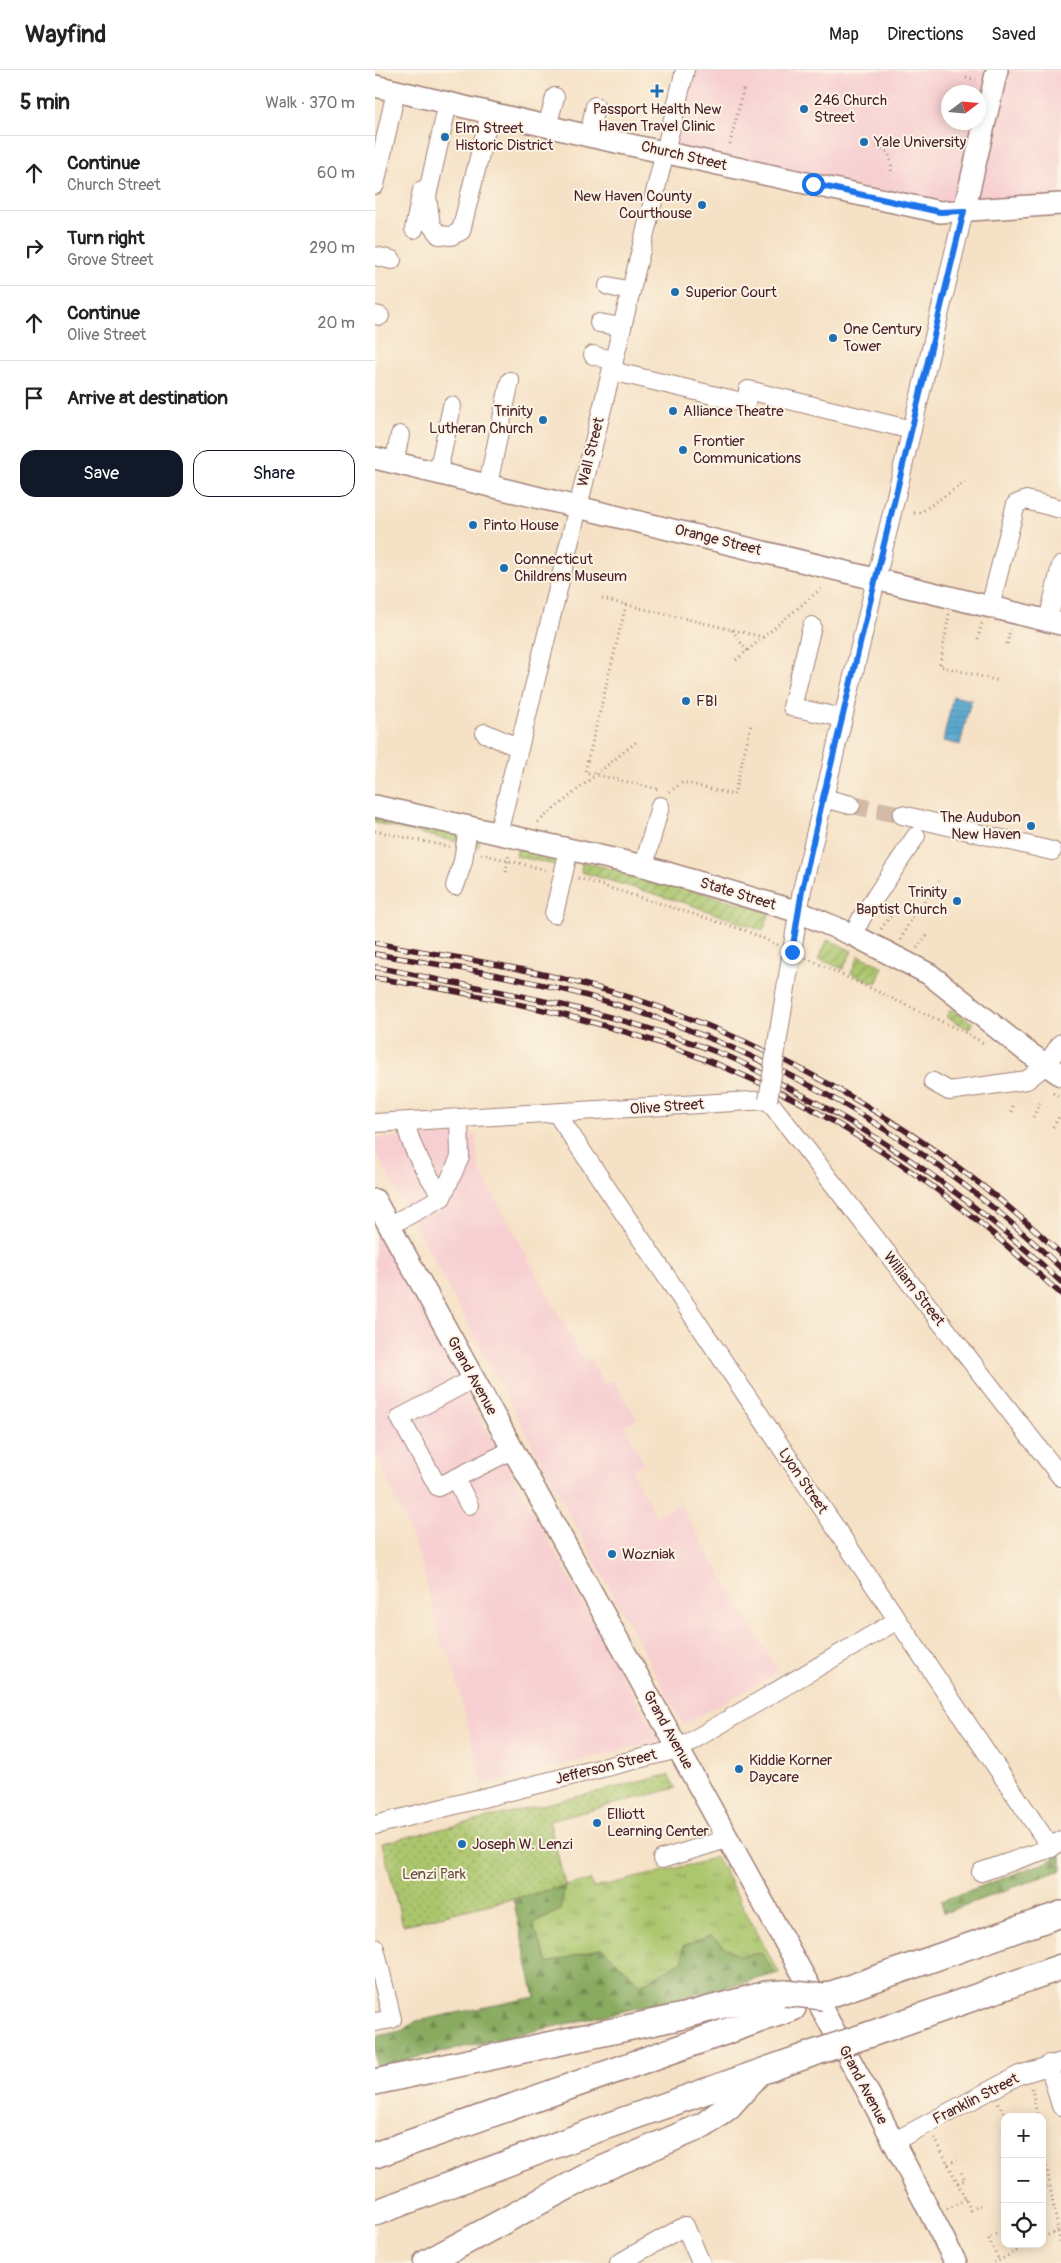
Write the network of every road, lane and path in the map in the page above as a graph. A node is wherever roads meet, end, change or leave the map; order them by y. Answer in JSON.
{"nodes":[{"id":1,"x":685,"y":70,"type":"edge"},
{"id":2,"x":997,"y":70,"type":"edge"},
{"id":3,"x":966,"y":77,"type":"dead end"},
{"id":4,"x":976,"y":80,"type":"dead end"},
{"id":5,"x":375,"y":86,"type":"edge"},
{"id":6,"x":744,"y":86,"type":"dead end"},
{"id":7,"x":396,"y":91,"type":"junction"},
{"id":8,"x":555,"y":97,"type":"dead end"},
{"id":9,"x":444,"y":102,"type":"junction"},
{"id":10,"x":595,"y":106,"type":"dead end"},
{"id":11,"x":490,"y":113,"type":"junction"},
{"id":12,"x":547,"y":126,"type":"junction"},
{"id":13,"x":589,"y":136,"type":"junction"},
{"id":14,"x":730,"y":144,"type":"dead end"},
{"id":15,"x":877,"y":147,"type":"dead end"},
{"id":16,"x":665,"y":153,"type":"junction"},
{"id":17,"x":891,"y":175,"type":"dead end"},
{"id":18,"x":375,"y":185,"type":"edge"},
{"id":19,"x":1061,"y":204,"type":"edge"},
{"id":20,"x":964,"y":211,"type":"junction"},
{"id":21,"x":414,"y":229,"type":"dead end"},
{"id":22,"x":607,"y":286,"type":"dead end"},
{"id":23,"x":631,"y":291,"type":"junction"},
{"id":24,"x":599,"y":323,"type":"dead end"},
{"id":25,"x":622,"y":327,"type":"junction"},
{"id":26,"x":593,"y":355,"type":"dead end"},
{"id":27,"x":613,"y":366,"type":"junction"},
{"id":28,"x":511,"y":381,"type":"dead end"},
{"id":29,"x":452,"y":406,"type":"dead end"},
{"id":30,"x":912,"y":430,"type":"junction"},
{"id":31,"x":400,"y":435,"type":"dead end"},
{"id":32,"x":384,"y":460,"type":"edge"},
{"id":33,"x":438,"y":472,"type":"junction"},
{"id":34,"x":965,"y":482,"type":"dead end"},
{"id":35,"x":488,"y":484,"type":"junction"},
{"id":36,"x":578,"y":506,"type":"junction"},
{"id":37,"x":1061,"y":509,"type":"edge"},
{"id":38,"x":914,"y":513,"type":"dead end"},
{"id":39,"x":1061,"y":565,"type":"edge"},
{"id":40,"x":877,"y":579,"type":"junction"},
{"id":41,"x":823,"y":587,"type":"dead end"},
{"id":42,"x":602,"y":599,"type":"dead end"},
{"id":43,"x":626,"y":604,"type":"junction"},
{"id":44,"x":949,"y":614,"type":"dead end"},
{"id":45,"x":986,"y":614,"type":"junction"},
{"id":46,"x":1054,"y":622,"type":"edge"},
{"id":47,"x":812,"y":626,"type":"dead end"},
{"id":48,"x":1011,"y":628,"type":"dead end"},
{"id":49,"x":731,"y":630,"type":"junction"},
{"id":50,"x":763,"y":637,"type":"junction"},
{"id":51,"x":978,"y":639,"type":"dead end"},
{"id":52,"x":1007,"y":644,"type":"dead end"},
{"id":53,"x":747,"y":650,"type":"junction"},
{"id":54,"x":736,"y":660,"type":"dead end"},
{"id":55,"x":999,"y":681,"type":"dead end"},
{"id":56,"x":843,"y":718,"type":"junction"},
{"id":57,"x":751,"y":725,"type":"dead end"},
{"id":58,"x":485,"y":734,"type":"dead end"},
{"id":59,"x":636,"y":742,"type":"dead end"},
{"id":60,"x":519,"y":748,"type":"junction"},
{"id":61,"x":596,"y":774,"type":"junction"},
{"id":62,"x":823,"y":798,"type":"junction"},
{"id":63,"x":851,"y":805,"type":"tunnel mouth"},
{"id":64,"x":375,"y":806,"type":"edge"},
{"id":65,"x":660,"y":806,"type":"dead end"},
{"id":66,"x":902,"y":815,"type":"tunnel mouth"},
{"id":67,"x":537,"y":822,"type":"dead end"},
{"id":68,"x":468,"y":827,"type":"junction"},
{"id":69,"x":375,"y":831,"type":"edge"},
{"id":70,"x":916,"y":836,"type":"dead end"},
{"id":71,"x":504,"y":841,"type":"junction"},
{"id":72,"x":569,"y":849,"type":"junction"},
{"id":73,"x":464,"y":850,"type":"junction"},
{"id":74,"x":1052,"y":851,"type":"dead end"},
{"id":75,"x":495,"y":857,"type":"dead end"},
{"id":76,"x":507,"y":860,"type":"junction"},
{"id":77,"x":644,"y":866,"type":"junction"},
{"id":78,"x":505,"y":872,"type":"dead end"},
{"id":79,"x":564,"y":875,"type":"junction"},
{"id":80,"x":939,"y":881,"type":"dead end"},
{"id":81,"x":455,"y":886,"type":"dead end"},
{"id":82,"x":895,"y":910,"type":"dead end"},
{"id":83,"x":799,"y":912,"type":"junction"},
{"id":84,"x":554,"y":914,"type":"dead end"},
{"id":85,"x":881,"y":929,"type":"dead end"},
{"id":86,"x":928,"y":934,"type":"dead end"},
{"id":87,"x":853,"y":935,"type":"junction"},
{"id":88,"x":901,"y":940,"type":"dead end"},
{"id":89,"x":917,"y":949,"type":"dead end"},
{"id":90,"x":792,"y":952,"type":"junction"},
{"id":91,"x":1061,"y":1043,"type":"edge"},
{"id":92,"x":990,"y":1047,"type":"dead end"},
{"id":93,"x":1047,"y":1072,"type":"edge"},
{"id":94,"x":933,"y":1082,"type":"dead end"},
{"id":95,"x":1061,"y":1099,"type":"edge"},
{"id":96,"x":767,"y":1100,"type":"junction"},
{"id":97,"x":1040,"y":1103,"type":"dead end"},
{"id":98,"x":1013,"y":1105,"type":"dead end"},
{"id":99,"x":1012,"y":1112,"type":"dead end"},
{"id":100,"x":557,"y":1114,"type":"junction"},
{"id":101,"x":1061,"y":1114,"type":"edge"},
{"id":102,"x":1033,"y":1117,"type":"dead end"},
{"id":103,"x":459,"y":1119,"type":"junction"},
{"id":104,"x":406,"y":1122,"type":"junction"},
{"id":105,"x":375,"y":1123,"type":"edge"},
{"id":106,"x":1053,"y":1127,"type":"dead end"},
{"id":107,"x":442,"y":1197,"type":"junction"},
{"id":108,"x":375,"y":1200,"type":"edge"},
{"id":109,"x":389,"y":1226,"type":"junction"},
{"id":110,"x":473,"y":1379,"type":"junction"},
{"id":111,"x":512,"y":1450,"type":"junction"},
{"id":112,"x":1061,"y":1477,"type":"edge"},
{"id":113,"x":455,"y":1478,"type":"junction"},
{"id":114,"x":469,"y":1505,"type":"dead end"},
{"id":115,"x":896,"y":1620,"type":"junction"},
{"id":116,"x":678,"y":1749,"type":"junction"},
{"id":117,"x":375,"y":1825,"type":"edge"},
{"id":118,"x":727,"y":1838,"type":"junction"},
{"id":119,"x":1056,"y":1844,"type":"edge"},
{"id":120,"x":662,"y":1859,"type":"dead end"},
{"id":121,"x":981,"y":1872,"type":"dead end"},
{"id":122,"x":1061,"y":1914,"type":"edge"},
{"id":123,"x":375,"y":1948,"type":"edge"},
{"id":124,"x":1061,"y":1967,"type":"edge"},
{"id":125,"x":789,"y":2000,"type":"junction"},
{"id":126,"x":383,"y":2021,"type":"edge"},
{"id":127,"x":1055,"y":2063,"type":"edge"},
{"id":128,"x":759,"y":2073,"type":"junction"},
{"id":129,"x":375,"y":2082,"type":"edge"},
{"id":130,"x":1031,"y":2085,"type":"dead end"},
{"id":131,"x":996,"y":2098,"type":"dead end"},
{"id":132,"x":1061,"y":2106,"type":"edge"},
{"id":133,"x":1004,"y":2113,"type":"edge"},
{"id":134,"x":1036,"y":2113,"type":"edge"},
{"id":135,"x":931,"y":2131,"type":"dead end"},
{"id":136,"x":893,"y":2142,"type":"junction"},
{"id":137,"x":375,"y":2155,"type":"edge"},
{"id":138,"x":1045,"y":2158,"type":"edge"},
{"id":139,"x":957,"y":2159,"type":"dead end"},
{"id":140,"x":948,"y":2164,"type":"junction"},
{"id":141,"x":963,"y":2171,"type":"dead end"},
{"id":142,"x":958,"y":2183,"type":"junction"},
{"id":143,"x":1050,"y":2185,"type":"junction"},
{"id":144,"x":1046,"y":2186,"type":"edge"},
{"id":145,"x":966,"y":2199,"type":"junction"},
{"id":146,"x":981,"y":2205,"type":"dead end"},
{"id":147,"x":947,"y":2209,"type":"dead end"},
{"id":148,"x":375,"y":2213,"type":"edge"},
{"id":149,"x":1059,"y":2229,"type":"edge"},
{"id":150,"x":996,"y":2234,"type":"dead end"},
{"id":151,"x":1046,"y":2236,"type":"edge"},
{"id":152,"x":1061,"y":2246,"type":"edge"},
{"id":153,"x":1022,"y":2248,"type":"edge"},
{"id":154,"x":999,"y":2260,"type":"junction"},
{"id":155,"x":426,"y":2263,"type":"edge"},
{"id":156,"x":619,"y":2263,"type":"edge"},
{"id":157,"x":701,"y":2263,"type":"edge"},
{"id":158,"x":956,"y":2263,"type":"edge"},
{"id":159,"x":994,"y":2263,"type":"edge"}],
"edges":[{"from":1,"to":16,"type":"street","name":"Wall Street"},
{"from":2,"to":20,"type":"main road"},
{"from":3,"to":4,"type":"path"},
{"from":5,"to":7,"type":"main road","name":"Church Street"},
{"from":6,"to":14,"type":"path"},
{"from":7,"to":9,"type":"main road","name":"Church Street"},
{"from":7,"to":18,"type":"street"},
{"from":8,"to":12,"type":"street"},
{"from":9,"to":11,"type":"main road","name":"Church Street"},
{"from":9,"to":11,"type":"street"},
{"from":9,"to":21,"type":"street"},
{"from":10,"to":13,"type":"street"},
{"from":11,"to":12,"type":"main road","name":"Church Street"},
{"from":12,"to":13,"type":"main road","name":"Church Street"},
{"from":13,"to":16,"type":"main road","name":"Church Street"},
{"from":15,"to":17,"type":"path"},
{"from":16,"to":20,"type":"main road","name":"Church Street"},
{"from":16,"to":23,"type":"street","name":"Wall Street"},
{"from":19,"to":20,"type":"main road","name":"Church Street"},
{"from":20,"to":30,"type":"street"},
{"from":22,"to":23,"type":"street"},
{"from":23,"to":25,"type":"street","name":"Wall Street"},
{"from":24,"to":25,"type":"street"},
{"from":25,"to":27,"type":"street","name":"Wall Street"},
{"from":26,"to":27,"type":"street"},
{"from":27,"to":30,"type":"street"},
{"from":27,"to":36,"type":"street","name":"Wall Street"},
{"from":28,"to":35,"type":"street"},
{"from":29,"to":33,"type":"street"},
{"from":30,"to":40,"type":"street"},
{"from":31,"to":32,"type":"street"},
{"from":32,"to":33,"type":"main road","name":"Orange Street"},
{"from":33,"to":35,"type":"main road","name":"Orange Street"},
{"from":34,"to":38,"type":"path"},
{"from":35,"to":36,"type":"main road","name":"Orange Street"},
{"from":36,"to":40,"type":"main road","name":"Orange Street"},
{"from":36,"to":60,"type":"street","name":"Wall Street"},
{"from":37,"to":45,"type":"street"},
{"from":39,"to":46,"type":"street"},
{"from":40,"to":45,"type":"main road","name":"Orange Street"},
{"from":40,"to":56,"type":"street"},
{"from":41,"to":50,"type":"path"},
{"from":42,"to":43,"type":"path"},
{"from":43,"to":49,"type":"path"},
{"from":43,"to":61,"type":"path"},
{"from":44,"to":55,"type":"path"},
{"from":45,"to":46,"type":"main road","name":"Orange Street"},
{"from":45,"to":51,"type":"path"},
{"from":47,"to":56,"type":"street"},
{"from":48,"to":52,"type":"path"},
{"from":49,"to":50,"type":"path"},
{"from":49,"to":53,"type":"path"},
{"from":50,"to":53,"type":"path"},
{"from":53,"to":54,"type":"path"},
{"from":56,"to":62,"type":"street"},
{"from":57,"to":61,"type":"path"},
{"from":58,"to":60,"type":"street"},
{"from":59,"to":61,"type":"path"},
{"from":60,"to":71,"type":"street","name":"Wall Street"},
{"from":61,"to":67,"type":"path"},
{"from":62,"to":63,"type":"street"},
{"from":62,"to":83,"type":"street"},
{"from":64,"to":68,"type":"main road","name":"State Street"},
{"from":65,"to":77,"type":"street"},
{"from":66,"to":74,"type":"street"},
{"from":68,"to":71,"type":"main road","name":"State Street"},
{"from":68,"to":73,"type":"street"},
{"from":69,"to":73,"type":"path"},
{"from":70,"to":87,"type":"street"},
{"from":71,"to":72,"type":"main road","name":"State Street"},
{"from":71,"to":76,"type":"path"},
{"from":72,"to":77,"type":"main road","name":"State Street"},
{"from":72,"to":79,"type":"street"},
{"from":73,"to":81,"type":"street"},
{"from":75,"to":76,"type":"path"},
{"from":76,"to":78,"type":"path"},
{"from":76,"to":79,"type":"path"},
{"from":77,"to":83,"type":"main road","name":"State Street"},
{"from":79,"to":84,"type":"street"},
{"from":79,"to":90,"type":"path"},
{"from":80,"to":88,"type":"path"},
{"from":82,"to":85,"type":"path"},
{"from":83,"to":87,"type":"main road","name":"State Street"},
{"from":83,"to":90,"type":"street"},
{"from":86,"to":89,"type":"path"},
{"from":87,"to":93,"type":"main road","name":"State Street"},
{"from":90,"to":92,"type":"path"},
{"from":90,"to":96,"type":"street","bridge":true},
{"from":91,"to":93,"type":"street"},
{"from":93,"to":94,"type":"street"},
{"from":93,"to":95,"type":"path"},
{"from":96,"to":100,"type":"street","name":"Olive Street"},
{"from":96,"to":112,"type":"street","name":"William Street"},
{"from":97,"to":102,"type":"path"},
{"from":98,"to":99,"type":"path"},
{"from":100,"to":103,"type":"street","name":"Olive Street"},
{"from":100,"to":115,"type":"street","name":"Lyon Street"},
{"from":101,"to":106,"type":"path"},
{"from":103,"to":104,"type":"street","name":"Olive Street"},
{"from":103,"to":107,"type":"street"},
{"from":104,"to":105,"type":"street","name":"Olive Street"},
{"from":104,"to":107,"type":"street"},
{"from":107,"to":109,"type":"street"},
{"from":108,"to":109,"type":"main road","name":"Grand Avenue"},
{"from":109,"to":110,"type":"main road","name":"Grand Avenue"},
{"from":110,"to":111,"type":"main road","name":"Grand Avenue"},
{"from":110,"to":113,"type":"street"},
{"from":111,"to":113,"type":"street"},
{"from":111,"to":116,"type":"main road","name":"Grand Avenue"},
{"from":113,"to":114,"type":"street"},
{"from":115,"to":116,"type":"street","name":"Jefferson Street"},
{"from":115,"to":119,"type":"street","name":"Lyon Street"},
{"from":116,"to":117,"type":"street","name":"Jefferson Street"},
{"from":116,"to":118,"type":"main road","name":"Grand Avenue"},
{"from":118,"to":120,"type":"street"},
{"from":118,"to":136,"type":"main road","name":"Grand Avenue"},
{"from":119,"to":121,"type":"street"},
{"from":122,"to":125,"type":"highway"},
{"from":123,"to":126,"type":"street"},
{"from":124,"to":128,"type":"highway","bridge":true},
{"from":125,"to":129,"type":"highway"},
{"from":125,"to":137,"type":"highway"},
{"from":127,"to":132,"type":"street"},
{"from":127,"to":136,"type":"street","name":"Franklin Street"},
{"from":128,"to":148,"type":"highway"},
{"from":128,"to":155,"type":"highway"},
{"from":130,"to":134,"type":"path"},
{"from":131,"to":133,"type":"path"},
{"from":135,"to":140,"type":"path"},
{"from":136,"to":158,"type":"main road","name":"Grand Avenue"},
{"from":138,"to":143,"type":"path"},
{"from":139,"to":140,"type":"path"},
{"from":140,"to":142,"type":"path"},
{"from":141,"to":142,"type":"path"},
{"from":142,"to":145,"type":"path"},
{"from":143,"to":144,"type":"path"},
{"from":143,"to":149,"type":"path"},
{"from":145,"to":146,"type":"path"},
{"from":145,"to":147,"type":"path"},
{"from":149,"to":151,"type":"path"},
{"from":149,"to":152,"type":"path"},
{"from":150,"to":154,"type":"path"},
{"from":153,"to":154,"type":"path"},
{"from":154,"to":159,"type":"path"},
{"from":156,"to":157,"type":"street"}]}
